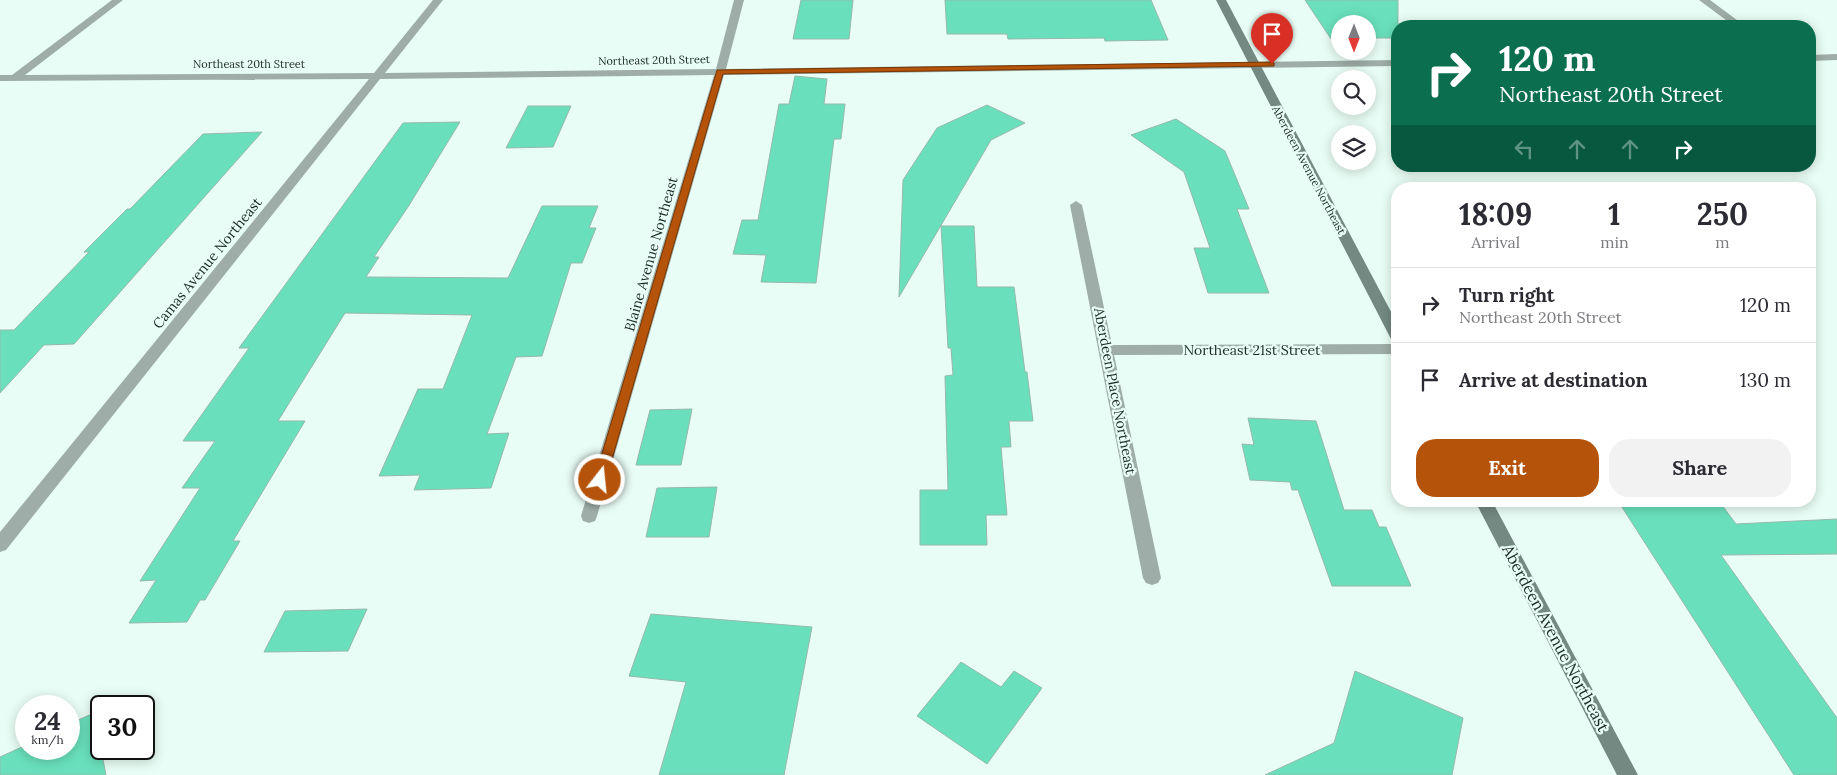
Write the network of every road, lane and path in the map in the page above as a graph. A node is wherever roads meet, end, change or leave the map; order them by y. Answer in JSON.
{"nodes":[{"id":1,"x":118,"y":0,"type":"edge"},
{"id":2,"x":438,"y":0,"type":"edge"},
{"id":3,"x":739,"y":0,"type":"edge"},
{"id":4,"x":1221,"y":0,"type":"edge"},
{"id":5,"x":1704,"y":0,"type":"edge"},
{"id":6,"x":1732,"y":20,"type":"edge"},
{"id":7,"x":1837,"y":57,"type":"edge"},
{"id":8,"x":1816,"y":58,"type":"edge"},
{"id":9,"x":1391,"y":63,"type":"edge"},
{"id":10,"x":1254,"y":64,"type":"junction"},
{"id":11,"x":720,"y":72,"type":"junction"},
{"id":12,"x":378,"y":76,"type":"junction"},
{"id":13,"x":0,"y":78,"type":"edge"},
{"id":14,"x":14,"y":78,"type":"junction"},
{"id":15,"x":1076,"y":205,"type":"dead end"},
{"id":16,"x":1391,"y":326,"type":"edge"},
{"id":17,"x":1391,"y":349,"type":"edge"},
{"id":18,"x":1107,"y":350,"type":"junction"},
{"id":19,"x":1486,"y":507,"type":"edge"},
{"id":20,"x":589,"y":516,"type":"dead end"},
{"id":21,"x":0,"y":545,"type":"edge"},
{"id":22,"x":1152,"y":578,"type":"dead end"},
{"id":23,"x":1628,"y":775,"type":"edge"}],
"edges":[{"from":1,"to":14,"type":"street"},
{"from":2,"to":12,"type":"street","name":"Camas Avenue Northeast"},
{"from":3,"to":11,"type":"street","name":"Blaine Avenue Northeast"},
{"from":4,"to":10,"type":"street","name":"Aberdeen Avenue Northeast"},
{"from":5,"to":6,"type":"street"},
{"from":7,"to":8,"type":"street"},
{"from":9,"to":10,"type":"street","name":"Northeast 20th Street"},
{"from":10,"to":11,"type":"street","name":"Northeast 20th Street"},
{"from":10,"to":16,"type":"street","name":"Aberdeen Avenue Northeast"},
{"from":11,"to":12,"type":"street","name":"Northeast 20th Street"},
{"from":11,"to":20,"type":"street","name":"Blaine Avenue Northeast"},
{"from":12,"to":14,"type":"street","name":"Northeast 20th Street"},
{"from":12,"to":21,"type":"street","name":"Camas Avenue Northeast"},
{"from":13,"to":14,"type":"street","name":"Northeast 20th Street"},
{"from":15,"to":18,"type":"street","name":"Aberdeen Place Northeast"},
{"from":17,"to":18,"type":"street","name":"Northeast 21st Street"},
{"from":18,"to":22,"type":"street","name":"Aberdeen Place Northeast"},
{"from":19,"to":23,"type":"street","name":"Aberdeen Avenue Northeast"}]}
